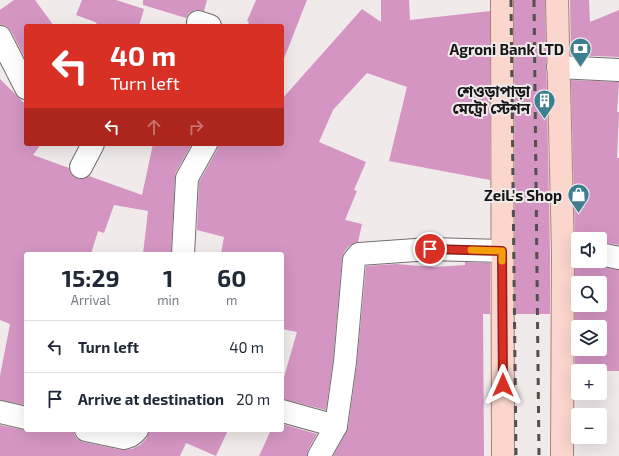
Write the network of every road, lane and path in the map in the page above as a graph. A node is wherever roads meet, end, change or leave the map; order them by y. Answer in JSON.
{"nodes":[{"id":1,"x":502,"y":0,"type":"edge"},
{"id":2,"x":557,"y":0,"type":"edge"},
{"id":3,"x":0,"y":37,"type":"edge"},
{"id":4,"x":558,"y":67,"type":"junction"},
{"id":5,"x":619,"y":70,"type":"edge"},
{"id":6,"x":24,"y":84,"type":"edge"},
{"id":7,"x":92,"y":146,"type":"edge"},
{"id":8,"x":205,"y":146,"type":"edge"},
{"id":9,"x":82,"y":167,"type":"dead end"},
{"id":10,"x":502,"y":251,"type":"junction"},
{"id":11,"x":183,"y":252,"type":"edge"},
{"id":12,"x":570,"y":253,"type":"edge"},
{"id":13,"x":607,"y":255,"type":"edge"},
{"id":14,"x":619,"y":258,"type":"edge"},
{"id":15,"x":0,"y":412,"type":"edge"},
{"id":16,"x":284,"y":412,"type":"edge"},
{"id":17,"x":24,"y":418,"type":"edge"},
{"id":18,"x":336,"y":426,"type":"junction"},
{"id":19,"x":96,"y":432,"type":"edge"},
{"id":20,"x":135,"y":432,"type":"edge"},
{"id":21,"x":319,"y":456,"type":"edge"},
{"id":22,"x":503,"y":456,"type":"edge"},
{"id":23,"x":562,"y":456,"type":"edge"}],
"edges":[{"from":1,"to":10,"type":"main road"},
{"from":2,"to":4,"type":"main road"},
{"from":3,"to":6,"type":"street"},
{"from":4,"to":5,"type":"street"},
{"from":4,"to":12,"type":"main road"},
{"from":7,"to":9,"type":"street"},
{"from":8,"to":11,"type":"street"},
{"from":10,"to":18,"type":"street"},
{"from":10,"to":22,"type":"main road"},
{"from":12,"to":23,"type":"main road"},
{"from":13,"to":14,"type":"street"},
{"from":15,"to":17,"type":"street"},
{"from":16,"to":18,"type":"street"},
{"from":18,"to":21,"type":"street"},
{"from":19,"to":20,"type":"street"}]}
